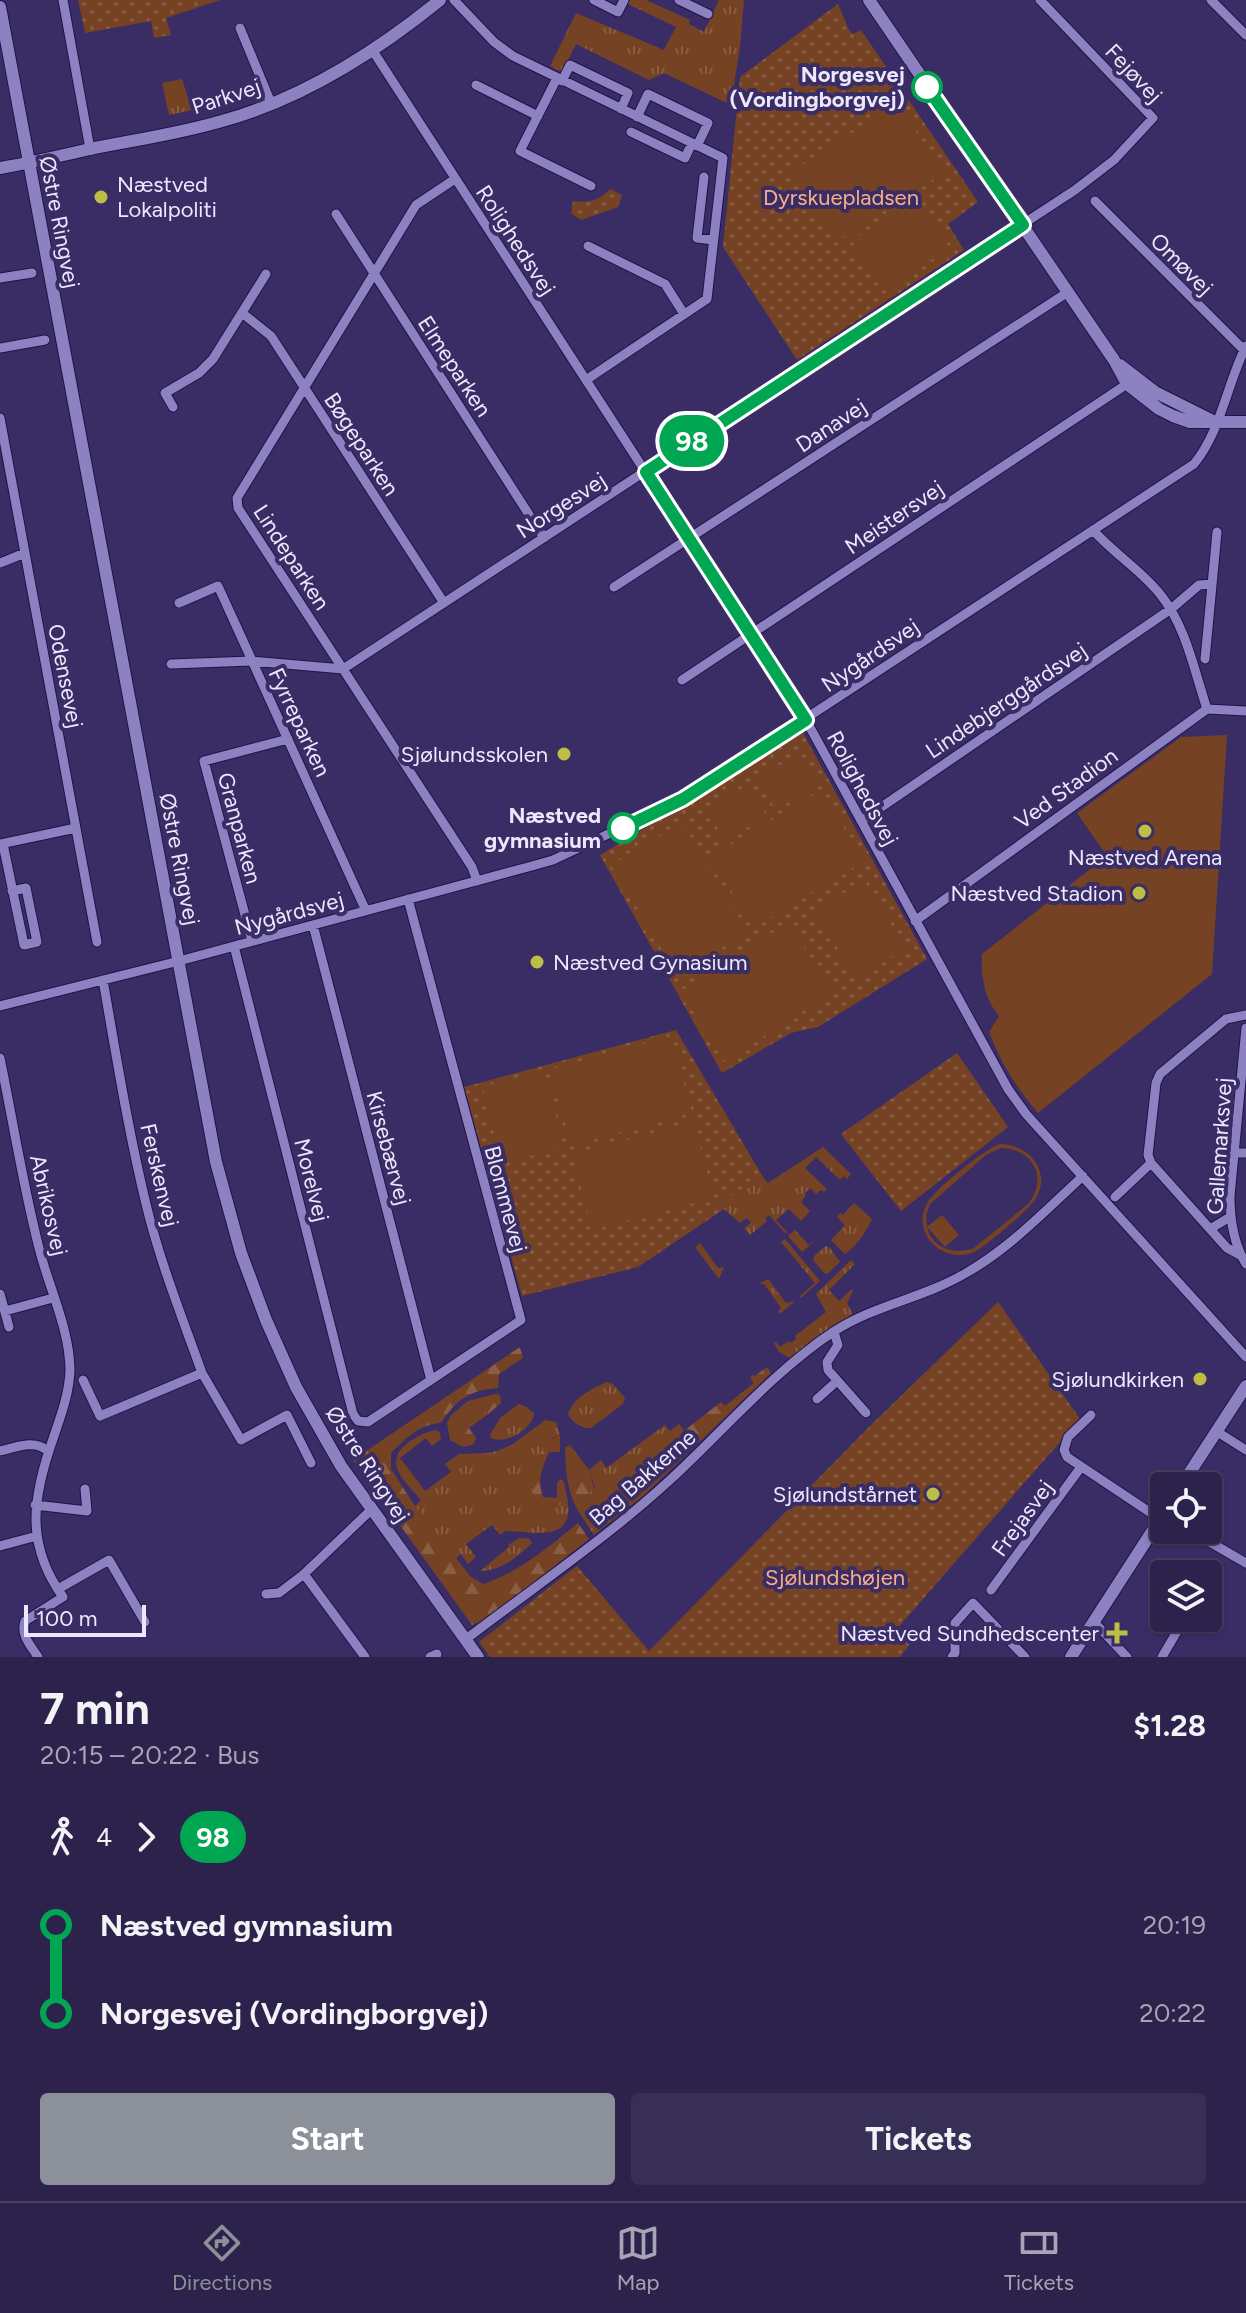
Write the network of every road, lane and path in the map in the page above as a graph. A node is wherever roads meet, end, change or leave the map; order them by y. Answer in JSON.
{"nodes":[{"id":1,"x":63,"y":0,"type":"edge"},
{"id":2,"x":440,"y":0,"type":"edge"},
{"id":3,"x":454,"y":0,"type":"edge"},
{"id":4,"x":594,"y":0,"type":"edge"},
{"id":5,"x":624,"y":0,"type":"edge"},
{"id":6,"x":679,"y":0,"type":"edge"},
{"id":7,"x":869,"y":0,"type":"edge"},
{"id":8,"x":1040,"y":0,"type":"edge"},
{"id":9,"x":1211,"y":0,"type":"edge"},
{"id":10,"x":0,"y":7,"type":"edge"},
{"id":11,"x":708,"y":14,"type":"dead end"},
{"id":12,"x":240,"y":28,"type":"dead end"},
{"id":13,"x":1246,"y":35,"type":"edge"},
{"id":14,"x":373,"y":51,"type":"junction"},
{"id":15,"x":89,"y":68,"type":"dead end"},
{"id":16,"x":76,"y":70,"type":"junction"},
{"id":17,"x":560,"y":79,"type":"junction"},
{"id":18,"x":476,"y":85,"type":"dead end"},
{"id":19,"x":271,"y":103,"type":"junction"},
{"id":20,"x":621,"y":109,"type":"junction"},
{"id":21,"x":538,"y":116,"type":"junction"},
{"id":22,"x":637,"y":117,"type":"junction"},
{"id":23,"x":631,"y":132,"type":"dead end"},
{"id":24,"x":695,"y":145,"type":"junction"},
{"id":25,"x":90,"y":149,"type":"junction"},
{"id":26,"x":29,"y":164,"type":"junction"},
{"id":27,"x":0,"y":168,"type":"edge"},
{"id":28,"x":704,"y":177,"type":"dead end"},
{"id":29,"x":455,"y":179,"type":"junction"},
{"id":30,"x":591,"y":186,"type":"dead end"},
{"id":31,"x":1095,"y":201,"type":"dead end"},
{"id":32,"x":336,"y":214,"type":"dead end"},
{"id":33,"x":1023,"y":225,"type":"junction"},
{"id":34,"x":713,"y":240,"type":"junction"},
{"id":35,"x":588,"y":246,"type":"dead end"},
{"id":36,"x":32,"y":273,"type":"dead end"},
{"id":37,"x":266,"y":274,"type":"dead end"},
{"id":38,"x":374,"y":275,"type":"junction"},
{"id":39,"x":0,"y":278,"type":"edge"},
{"id":40,"x":1068,"y":292,"type":"junction"},
{"id":41,"x":242,"y":313,"type":"junction"},
{"id":42,"x":684,"y":314,"type":"junction"},
{"id":43,"x":45,"y":340,"type":"dead end"},
{"id":44,"x":0,"y":348,"type":"edge"},
{"id":45,"x":1245,"y":348,"type":"edge"},
{"id":46,"x":1114,"y":360,"type":"junction"},
{"id":47,"x":586,"y":380,"type":"junction"},
{"id":48,"x":1127,"y":384,"type":"junction"},
{"id":49,"x":304,"y":390,"type":"junction"},
{"id":50,"x":173,"y":407,"type":"dead end"},
{"id":51,"x":0,"y":418,"type":"edge"},
{"id":52,"x":1216,"y":422,"type":"junction"},
{"id":53,"x":1246,"y":422,"type":"edge"},
{"id":54,"x":4,"y":465,"type":"edge"},
{"id":55,"x":646,"y":472,"type":"junction"},
{"id":56,"x":1093,"y":530,"type":"junction"},
{"id":57,"x":1217,"y":532,"type":"dead end"},
{"id":58,"x":544,"y":538,"type":"junction"},
{"id":59,"x":689,"y":539,"type":"junction"},
{"id":60,"x":25,"y":553,"type":"junction"},
{"id":61,"x":0,"y":563,"type":"edge"},
{"id":62,"x":1212,"y":584,"type":"junction"},
{"id":63,"x":614,"y":587,"type":"dead end"},
{"id":64,"x":179,"y":603,"type":"dead end"},
{"id":65,"x":444,"y":603,"type":"junction"},
{"id":66,"x":1171,"y":609,"type":"junction"},
{"id":67,"x":750,"y":634,"type":"junction"},
{"id":68,"x":1205,"y":659,"type":"dead end"},
{"id":69,"x":252,"y":661,"type":"junction"},
{"id":70,"x":171,"y":664,"type":"dead end"},
{"id":71,"x":343,"y":669,"type":"junction"},
{"id":72,"x":682,"y":680,"type":"dead end"},
{"id":73,"x":1207,"y":709,"type":"junction"},
{"id":74,"x":1246,"y":711,"type":"edge"},
{"id":75,"x":806,"y":720,"type":"junction"},
{"id":76,"x":288,"y":739,"type":"junction"},
{"id":77,"x":861,"y":821,"type":"junction"},
{"id":78,"x":76,"y":828,"type":"junction"},
{"id":79,"x":1,"y":844,"type":"edge"},
{"id":80,"x":477,"y":881,"type":"junction"},
{"id":81,"x":12,"y":891,"type":"junction"},
{"id":82,"x":408,"y":899,"type":"junction"},
{"id":83,"x":366,"y":911,"type":"junction"},
{"id":84,"x":915,"y":921,"type":"junction"},
{"id":85,"x":313,"y":925,"type":"junction"},
{"id":86,"x":252,"y":941,"type":"junction"},
{"id":87,"x":97,"y":942,"type":"dead end"},
{"id":88,"x":234,"y":946,"type":"junction"},
{"id":89,"x":179,"y":961,"type":"junction"},
{"id":90,"x":103,"y":980,"type":"junction"},
{"id":91,"x":0,"y":1006,"type":"edge"},
{"id":92,"x":1246,"y":1015,"type":"edge"},
{"id":93,"x":1246,"y":1028,"type":"edge"},
{"id":94,"x":0,"y":1058,"type":"edge"},
{"id":95,"x":12,"y":1119,"type":"junction"},
{"id":96,"x":0,"y":1122,"type":"edge"},
{"id":97,"x":1233,"y":1153,"type":"junction"},
{"id":98,"x":1246,"y":1153,"type":"edge"},
{"id":99,"x":1151,"y":1163,"type":"junction"},
{"id":100,"x":1083,"y":1176,"type":"junction"},
{"id":101,"x":1115,"y":1197,"type":"dead end"},
{"id":102,"x":1230,"y":1217,"type":"junction"},
{"id":103,"x":1210,"y":1229,"type":"junction"},
{"id":104,"x":1243,"y":1260,"type":"edge"},
{"id":105,"x":0,"y":1294,"type":"edge"},
{"id":106,"x":53,"y":1298,"type":"junction"},
{"id":107,"x":5,"y":1311,"type":"junction"},
{"id":108,"x":9,"y":1327,"type":"dead end"},
{"id":109,"x":834,"y":1332,"type":"junction"},
{"id":110,"x":1246,"y":1357,"type":"edge"},
{"id":111,"x":202,"y":1373,"type":"junction"},
{"id":112,"x":83,"y":1380,"type":"dead end"},
{"id":113,"x":431,"y":1380,"type":"junction"},
{"id":114,"x":837,"y":1381,"type":"junction"},
{"id":115,"x":1246,"y":1386,"type":"edge"},
{"id":116,"x":817,"y":1399,"type":"dead end"},
{"id":117,"x":866,"y":1413,"type":"dead end"},
{"id":118,"x":1091,"y":1415,"type":"dead end"},
{"id":119,"x":358,"y":1421,"type":"joint"},
{"id":120,"x":1216,"y":1431,"type":"junction"},
{"id":121,"x":1246,"y":1450,"type":"edge"},
{"id":122,"x":0,"y":1451,"type":"edge"},
{"id":123,"x":48,"y":1451,"type":"junction"},
{"id":124,"x":311,"y":1463,"type":"dead end"},
{"id":125,"x":1081,"y":1467,"type":"junction"},
{"id":126,"x":1190,"y":1472,"type":"edge"},
{"id":127,"x":85,"y":1489,"type":"dead end"},
{"id":128,"x":35,"y":1505,"type":"junction"},
{"id":129,"x":1150,"y":1507,"type":"edge"},
{"id":130,"x":372,"y":1509,"type":"junction"},
{"id":131,"x":1150,"y":1535,"type":"edge"},
{"id":132,"x":37,"y":1536,"type":"junction"},
{"id":133,"x":1213,"y":1544,"type":"edge"},
{"id":134,"x":0,"y":1546,"type":"edge"},
{"id":135,"x":1246,"y":1563,"type":"edge"},
{"id":136,"x":304,"y":1574,"type":"junction"},
{"id":137,"x":58,"y":1589,"type":"junction"},
{"id":138,"x":991,"y":1590,"type":"dead end"},
{"id":139,"x":266,"y":1594,"type":"dead end"},
{"id":140,"x":1093,"y":1621,"type":"junction"},
{"id":141,"x":145,"y":1622,"type":"dead end"},
{"id":142,"x":1177,"y":1632,"type":"edge"},
{"id":143,"x":465,"y":1640,"type":"junction"},
{"id":144,"x":38,"y":1657,"type":"edge"},
{"id":145,"x":365,"y":1657,"type":"edge"},
{"id":146,"x":478,"y":1657,"type":"edge"},
{"id":147,"x":952,"y":1657,"type":"edge"},
{"id":148,"x":1025,"y":1657,"type":"edge"},
{"id":149,"x":1071,"y":1657,"type":"edge"},
{"id":150,"x":1127,"y":1657,"type":"edge"},
{"id":151,"x":1162,"y":1657,"type":"edge"}],
"edges":[{"from":1,"to":16,"type":"street"},
{"from":2,"to":14,"type":"street","name":"Parkvej"},
{"from":3,"to":17,"type":"street"},
{"from":4,"to":5,"type":"street"},
{"from":6,"to":11,"type":"street"},
{"from":7,"to":33,"type":"street"},
{"from":8,"to":33,"type":"street","name":"Fejøvej"},
{"from":9,"to":13,"type":"street"},
{"from":10,"to":26,"type":"street","name":"Østre Ringvej"},
{"from":12,"to":19,"type":"street"},
{"from":14,"to":19,"type":"street","name":"Parkvej"},
{"from":14,"to":29,"type":"street","name":"Rolighedsvej"},
{"from":15,"to":16,"type":"street"},
{"from":16,"to":25,"type":"street"},
{"from":17,"to":20,"type":"street"},
{"from":17,"to":20,"type":"street"},
{"from":17,"to":21,"type":"street"},
{"from":18,"to":21,"type":"street"},
{"from":19,"to":25,"type":"street","name":"Parkvej"},
{"from":20,"to":22,"type":"street"},
{"from":21,"to":30,"type":"street"},
{"from":22,"to":24,"type":"street"},
{"from":22,"to":24,"type":"street"},
{"from":23,"to":24,"type":"street"},
{"from":24,"to":34,"type":"street"},
{"from":25,"to":26,"type":"street","name":"Parkvej"},
{"from":26,"to":27,"type":"street","name":"Parkvej"},
{"from":26,"to":89,"type":"street","name":"Østre Ringvej"},
{"from":28,"to":34,"type":"street"},
{"from":29,"to":38,"type":"street","name":"Lindeparken"},
{"from":29,"to":47,"type":"street","name":"Rolighedsvej"},
{"from":31,"to":45,"type":"street","name":"Omøvej"},
{"from":32,"to":38,"type":"street","name":"Elmeparken"},
{"from":33,"to":40,"type":"street"},
{"from":33,"to":55,"type":"street","name":"Norgesvej"},
{"from":34,"to":42,"type":"street"},
{"from":35,"to":42,"type":"street"},
{"from":36,"to":39,"type":"street"},
{"from":37,"to":41,"type":"street"},
{"from":38,"to":49,"type":"street","name":"Lindeparken"},
{"from":38,"to":58,"type":"street","name":"Elmeparken"},
{"from":40,"to":46,"type":"street"},
{"from":40,"to":59,"type":"street","name":"Danavej"},
{"from":41,"to":49,"type":"street","name":"Bøgeparken"},
{"from":41,"to":50,"type":"street"},
{"from":42,"to":47,"type":"street"},
{"from":43,"to":44,"type":"street"},
{"from":45,"to":52,"type":"street","name":"Nygårdsvej"},
{"from":46,"to":48,"type":"street"},
{"from":46,"to":52,"type":"street"},
{"from":47,"to":55,"type":"street","name":"Rolighedsvej"},
{"from":48,"to":52,"type":"street"},
{"from":48,"to":67,"type":"street","name":"Meistersvej"},
{"from":49,"to":65,"type":"street","name":"Bøgeparken"},
{"from":49,"to":71,"type":"street","name":"Lindeparken"},
{"from":51,"to":54,"type":"street","name":"Odensevej"},
{"from":52,"to":53,"type":"street"},
{"from":52,"to":56,"type":"street","name":"Nygårdsvej"},
{"from":54,"to":60,"type":"street","name":"Odensevej"},
{"from":55,"to":58,"type":"street","name":"Norgesvej"},
{"from":55,"to":59,"type":"street","name":"Rolighedsvej"},
{"from":56,"to":66,"type":"street"},
{"from":56,"to":75,"type":"street","name":"Nygårdsvej"},
{"from":57,"to":62,"type":"street"},
{"from":58,"to":65,"type":"street","name":"Norgesvej"},
{"from":59,"to":63,"type":"street","name":"Danavej"},
{"from":59,"to":67,"type":"street","name":"Rolighedsvej"},
{"from":60,"to":61,"type":"street"},
{"from":60,"to":78,"type":"street","name":"Odensevej"},
{"from":62,"to":66,"type":"street","name":"Lindebjerggårdsvej"},
{"from":62,"to":68,"type":"street"},
{"from":64,"to":69,"type":"street","name":"Fyrreparken"},
{"from":65,"to":71,"type":"street","name":"Norgesvej"},
{"from":66,"to":73,"type":"street"},
{"from":66,"to":77,"type":"street","name":"Lindebjerggårdsvej"},
{"from":67,"to":72,"type":"street","name":"Meistersvej"},
{"from":67,"to":75,"type":"street","name":"Rolighedsvej"},
{"from":69,"to":70,"type":"street"},
{"from":69,"to":71,"type":"street"},
{"from":69,"to":76,"type":"street","name":"Fyrreparken"},
{"from":71,"to":80,"type":"street","name":"Lindeparken"},
{"from":73,"to":74,"type":"street"},
{"from":73,"to":84,"type":"street","name":"Ved Stadion"},
{"from":75,"to":77,"type":"street","name":"Rolighedsvej"},
{"from":75,"to":80,"type":"street","name":"Nygårdsvej"},
{"from":76,"to":83,"type":"street","name":"Fyrreparken"},
{"from":76,"to":86,"type":"street","name":"Granparken"},
{"from":77,"to":84,"type":"street","name":"Rolighedsvej"},
{"from":78,"to":79,"type":"street"},
{"from":78,"to":87,"type":"street","name":"Odensevej"},
{"from":79,"to":81,"type":"street"},
{"from":80,"to":82,"type":"street","name":"Nygårdsvej"},
{"from":81,"to":81,"type":"street"},
{"from":82,"to":83,"type":"street","name":"Nygårdsvej"},
{"from":82,"to":113,"type":"street","name":"Blommevej"},
{"from":83,"to":85,"type":"street","name":"Nygårdsvej"},
{"from":84,"to":100,"type":"street","name":"Rolighedsvej"},
{"from":85,"to":86,"type":"street","name":"Nygårdsvej"},
{"from":85,"to":113,"type":"street","name":"Kirsebærvej"},
{"from":86,"to":88,"type":"street","name":"Nygårdsvej"},
{"from":88,"to":89,"type":"street","name":"Nygårdsvej"},
{"from":88,"to":119,"type":"street","name":"Morelvej"},
{"from":89,"to":90,"type":"street","name":"Nygårdsvej"},
{"from":89,"to":130,"type":"street","name":"Østre Ringvej"},
{"from":90,"to":91,"type":"street","name":"Nygårdsvej"},
{"from":90,"to":111,"type":"street","name":"Ferskenvej"},
{"from":92,"to":99,"type":"street"},
{"from":93,"to":97,"type":"street","name":"Gallemarksvej"},
{"from":94,"to":95,"type":"street","name":"Abrikosvej"},
{"from":95,"to":96,"type":"street"},
{"from":95,"to":106,"type":"street","name":"Abrikosvej"},
{"from":97,"to":98,"type":"street"},
{"from":97,"to":102,"type":"street","name":"Gallemarksvej"},
{"from":99,"to":101,"type":"street"},
{"from":99,"to":103,"type":"street"},
{"from":100,"to":109,"type":"street","name":"Bag Bakkerne"},
{"from":100,"to":110,"type":"street","name":"Rolighedsvej"},
{"from":102,"to":103,"type":"street"},
{"from":102,"to":104,"type":"street","name":"Gallemarksvej"},
{"from":103,"to":104,"type":"street"},
{"from":105,"to":107,"type":"street"},
{"from":106,"to":107,"type":"street"},
{"from":106,"to":123,"type":"street","name":"Abrikosvej"},
{"from":107,"to":108,"type":"street"},
{"from":109,"to":114,"type":"street"},
{"from":109,"to":143,"type":"street","name":"Bag Bakkerne"},
{"from":111,"to":112,"type":"street"},
{"from":111,"to":124,"type":"street","name":"Ferskenvej"},
{"from":113,"to":119,"type":"street","name":"Blommevej"},
{"from":114,"to":116,"type":"street"},
{"from":114,"to":117,"type":"street"},
{"from":115,"to":120,"type":"street"},
{"from":118,"to":125,"type":"street","name":"Frejasvej"},
{"from":120,"to":121,"type":"street"},
{"from":120,"to":126,"type":"street"},
{"from":122,"to":123,"type":"street"},
{"from":123,"to":128,"type":"street","name":"Abrikosvej"},
{"from":125,"to":129,"type":"street","name":"Frejasvej"},
{"from":125,"to":138,"type":"street","name":"Frejasvej"},
{"from":127,"to":128,"type":"street"},
{"from":128,"to":132,"type":"street","name":"Abrikosvej"},
{"from":130,"to":136,"type":"street"},
{"from":130,"to":143,"type":"street","name":"Østre Ringvej"},
{"from":131,"to":140,"type":"street"},
{"from":132,"to":134,"type":"street"},
{"from":132,"to":137,"type":"street","name":"Abrikosvej"},
{"from":133,"to":135,"type":"street"},
{"from":136,"to":139,"type":"street"},
{"from":136,"to":145,"type":"street"},
{"from":137,"to":141,"type":"street"},
{"from":137,"to":144,"type":"street"},
{"from":140,"to":149,"type":"street"},
{"from":140,"to":150,"type":"street"},
{"from":142,"to":151,"type":"street"},
{"from":143,"to":146,"type":"street","name":"Østre Ringvej"},
{"from":147,"to":148,"type":"street"}]}
